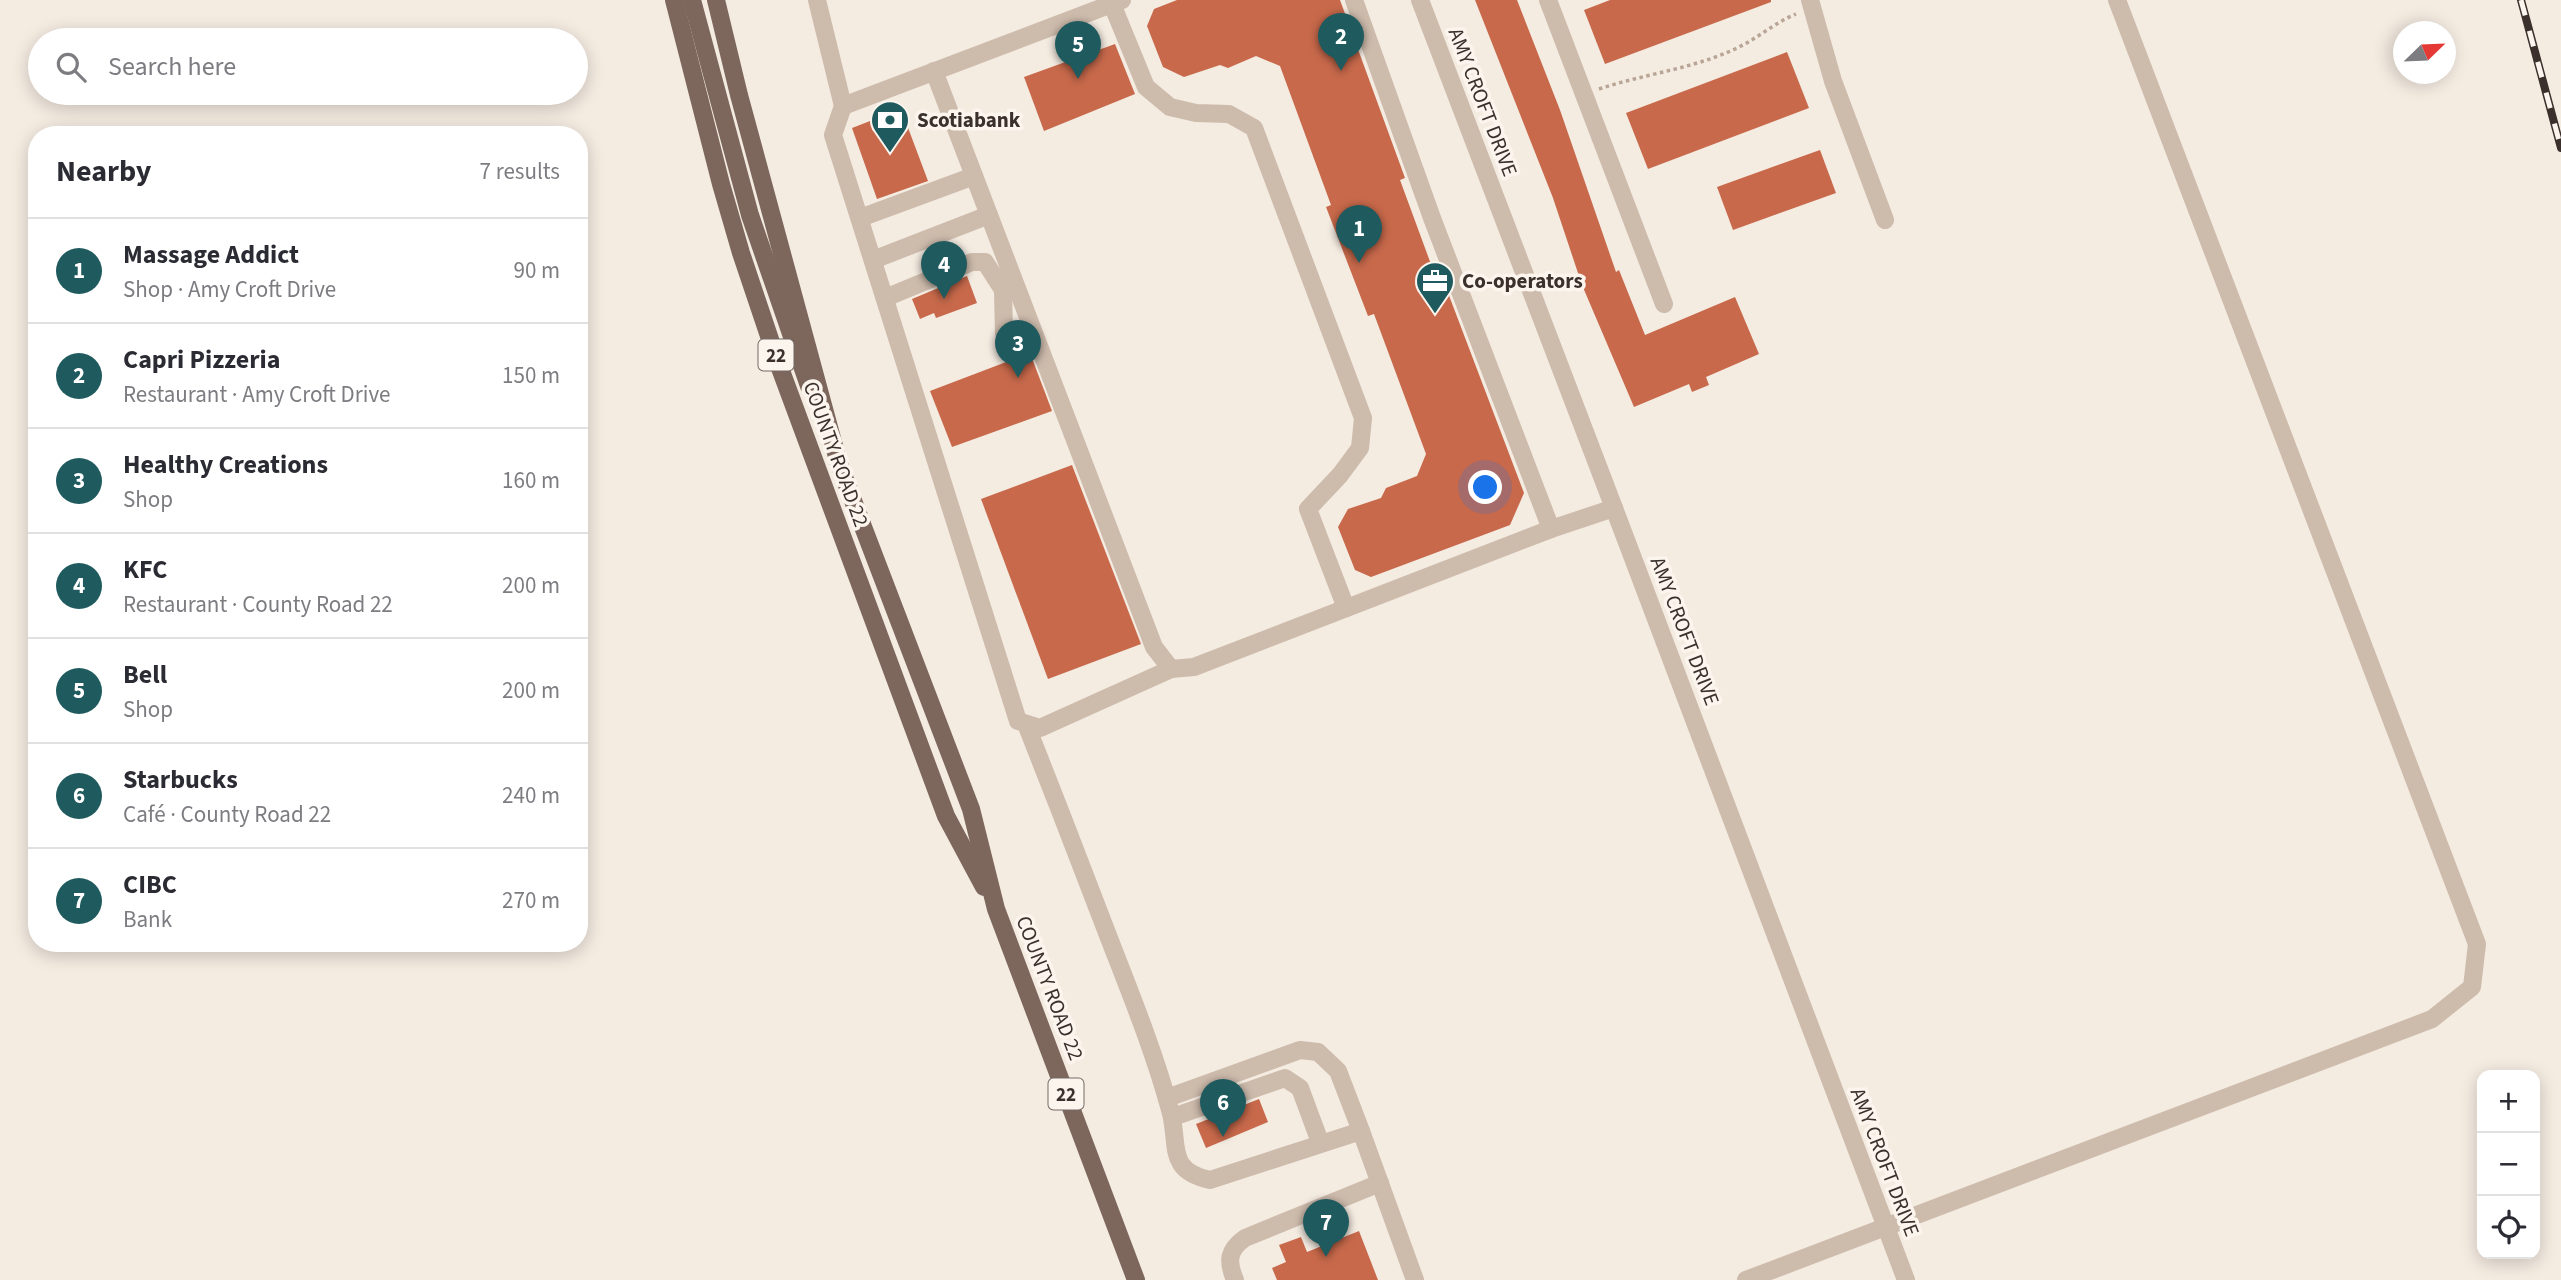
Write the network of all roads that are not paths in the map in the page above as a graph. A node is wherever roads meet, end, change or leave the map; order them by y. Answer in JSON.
{"nodes":[{"id":1,"x":674,"y":0,"type":"edge"},
{"id":2,"x":692,"y":0,"type":"edge"},
{"id":3,"x":716,"y":0,"type":"edge"},
{"id":4,"x":817,"y":0,"type":"edge"},
{"id":5,"x":1354,"y":0,"type":"edge"},
{"id":6,"x":1420,"y":0,"type":"edge"},
{"id":7,"x":1548,"y":0,"type":"edge"},
{"id":8,"x":2117,"y":0,"type":"edge"},
{"id":9,"x":1117,"y":2,"type":"edge"},
{"id":10,"x":1811,"y":4,"type":"edge"},
{"id":11,"x":934,"y":71,"type":"junction"},
{"id":12,"x":843,"y":106,"type":"junction"},
{"id":13,"x":974,"y":176,"type":"junction"},
{"id":14,"x":989,"y":215,"type":"junction"},
{"id":15,"x":860,"y":218,"type":"junction"},
{"id":16,"x":1885,"y":220,"type":"dead end"},
{"id":17,"x":873,"y":260,"type":"junction"},
{"id":18,"x":885,"y":298,"type":"junction"},
{"id":19,"x":1664,"y":304,"type":"dead end"},
{"id":20,"x":1004,"y":334,"type":"dead end"},
{"id":21,"x":839,"y":464,"type":"junction"},
{"id":22,"x":1614,"y":508,"type":"junction"},
{"id":23,"x":1551,"y":529,"type":"junction"},
{"id":24,"x":1346,"y":608,"type":"junction"},
{"id":25,"x":1171,"y":669,"type":"junction"},
{"id":26,"x":1026,"y":724,"type":"junction"},
{"id":27,"x":996,"y":909,"type":"junction"},
{"id":28,"x":1167,"y":1098,"type":"junction"},
{"id":29,"x":1172,"y":1117,"type":"junction"},
{"id":30,"x":1361,"y":1131,"type":"junction"},
{"id":31,"x":1320,"y":1142,"type":"junction"},
{"id":32,"x":1380,"y":1183,"type":"junction"},
{"id":33,"x":1886,"y":1228,"type":"junction"},
{"id":34,"x":1781,"y":1274,"type":"edge"},
{"id":35,"x":1136,"y":1280,"type":"edge"},
{"id":36,"x":1235,"y":1280,"type":"edge"},
{"id":37,"x":1415,"y":1280,"type":"edge"},
{"id":38,"x":1746,"y":1280,"type":"edge"},
{"id":39,"x":1906,"y":1280,"type":"edge"}],
"edges":[{"from":1,"to":27,"type":"main road","name":"COUNTY ROAD 22","number":"22"},
{"from":2,"to":21,"type":"main road"},
{"from":3,"to":21,"type":"main road","name":"COUNTY ROAD 22","number":"22"},
{"from":4,"to":12,"type":"street"},
{"from":5,"to":23,"type":"street"},
{"from":6,"to":22,"type":"street","name":"AMY CROFT DRIVE"},
{"from":7,"to":19,"type":"street"},
{"from":8,"to":33,"type":"street"},
{"from":9,"to":11,"type":"street"},
{"from":9,"to":24,"type":"street"},
{"from":10,"to":16,"type":"street"},
{"from":11,"to":12,"type":"street"},
{"from":11,"to":13,"type":"street"},
{"from":12,"to":15,"type":"street"},
{"from":13,"to":14,"type":"street"},
{"from":13,"to":15,"type":"street"},
{"from":14,"to":17,"type":"street"},
{"from":14,"to":25,"type":"street"},
{"from":15,"to":17,"type":"street"},
{"from":17,"to":18,"type":"street"},
{"from":18,"to":20,"type":"street"},
{"from":18,"to":26,"type":"street"},
{"from":21,"to":27,"type":"main road","name":"COUNTY ROAD 22","number":"22"},
{"from":22,"to":23,"type":"street"},
{"from":22,"to":33,"type":"street","name":"AMY CROFT DRIVE"},
{"from":23,"to":24,"type":"street"},
{"from":24,"to":25,"type":"street"},
{"from":25,"to":26,"type":"street"},
{"from":26,"to":28,"type":"street"},
{"from":27,"to":35,"type":"main road","name":"COUNTY ROAD 22","number":"22"},
{"from":28,"to":29,"type":"street"},
{"from":28,"to":30,"type":"street"},
{"from":29,"to":31,"type":"street"},
{"from":29,"to":31,"type":"street"},
{"from":30,"to":31,"type":"street"},
{"from":30,"to":32,"type":"street"},
{"from":32,"to":36,"type":"street"},
{"from":32,"to":37,"type":"street"},
{"from":33,"to":34,"type":"street"},
{"from":33,"to":39,"type":"street","name":"AMY CROFT DRIVE"},
{"from":34,"to":38,"type":"street"}]}
